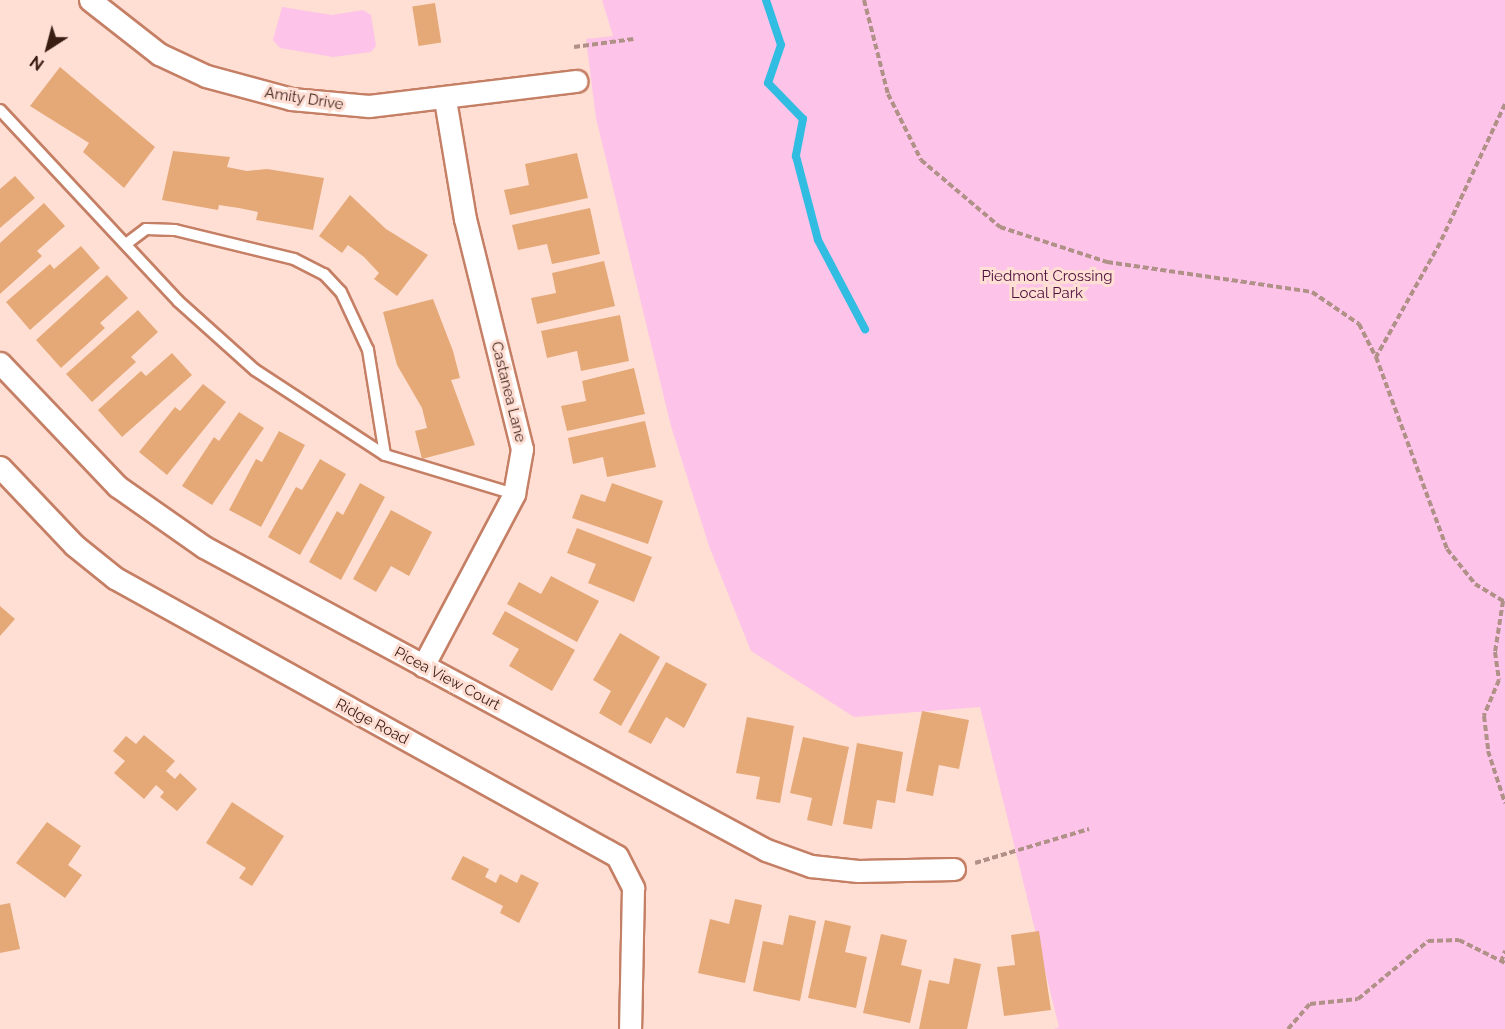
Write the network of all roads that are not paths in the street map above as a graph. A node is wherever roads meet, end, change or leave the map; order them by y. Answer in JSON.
{"nodes":[{"id":1,"x":90,"y":0,"type":"edge"},
{"id":2,"x":577,"y":81,"type":"dead end"},
{"id":3,"x":444,"y":100,"type":"junction"},
{"id":4,"x":0,"y":110,"type":"edge"},
{"id":5,"x":126,"y":244,"type":"junction"},
{"id":6,"x":0,"y":363,"type":"edge"},
{"id":7,"x":385,"y":455,"type":"junction"},
{"id":8,"x":0,"y":467,"type":"edge"},
{"id":9,"x":514,"y":494,"type":"junction"},
{"id":10,"x":423,"y":666,"type":"junction"},
{"id":11,"x":954,"y":869,"type":"road end"},
{"id":12,"x":630,"y":1029,"type":"edge"}],
"edges":[{"from":1,"to":3,"type":"street","name":"Amity Drive"},
{"from":2,"to":3,"type":"street","name":"Amity Drive"},
{"from":3,"to":9,"type":"street","name":"Castanea Lane"},
{"from":4,"to":5,"type":"lane"},
{"from":5,"to":7,"type":"lane"},
{"from":5,"to":7,"type":"lane"},
{"from":6,"to":10,"type":"street","name":"Picea View Court"},
{"from":7,"to":9,"type":"lane"},
{"from":8,"to":12,"type":"street","name":"Ridge Road"},
{"from":9,"to":10,"type":"street","name":"Castanea Lane"},
{"from":10,"to":11,"type":"street","name":"Picea View Court"}]}
